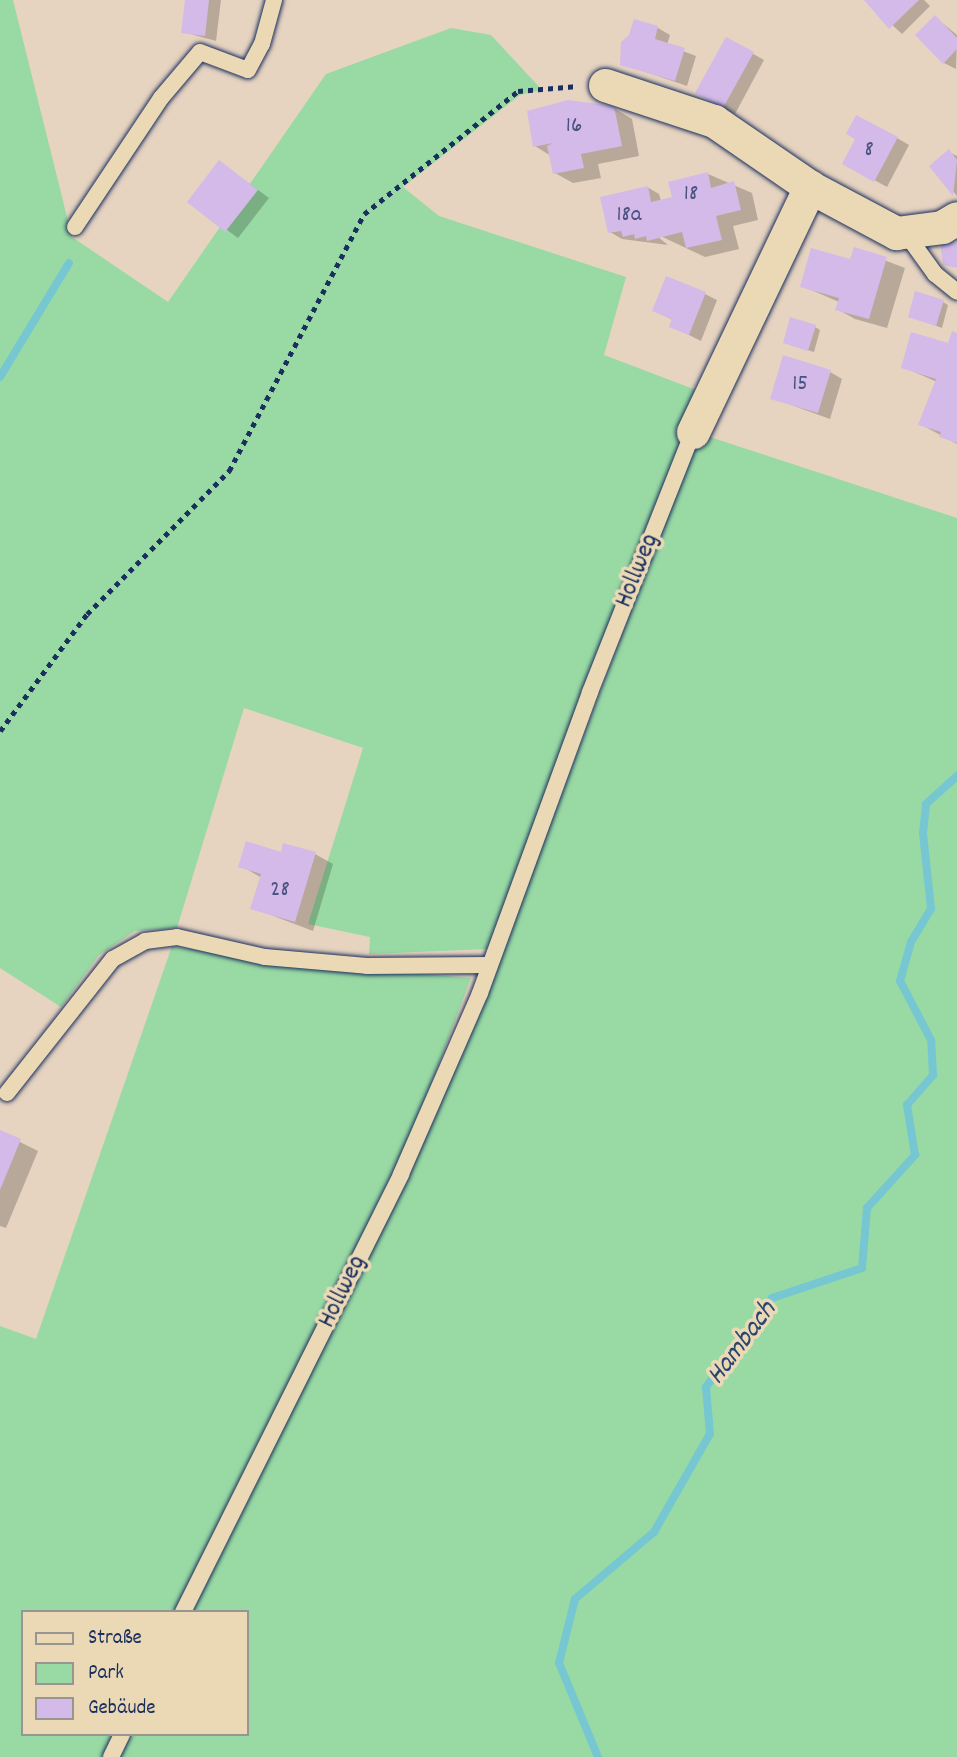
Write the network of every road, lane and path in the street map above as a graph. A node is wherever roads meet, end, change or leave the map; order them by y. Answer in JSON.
{"nodes":[{"id":1,"x":274,"y":0,"type":"edge"},
{"id":2,"x":605,"y":85,"type":"joint"},
{"id":3,"x":810,"y":187,"type":"junction"},
{"id":4,"x":957,"y":218,"type":"edge"},
{"id":5,"x":75,"y":226,"type":"dead end"},
{"id":6,"x":904,"y":232,"type":"junction"},
{"id":7,"x":957,"y":292,"type":"edge"},
{"id":8,"x":693,"y":432,"type":"joint"},
{"id":9,"x":0,"y":731,"type":"edge"},
{"id":10,"x":488,"y":965,"type":"junction"},
{"id":11,"x":8,"y":1093,"type":"dead end"},
{"id":12,"x":184,"y":1610,"type":"edge"},
{"id":13,"x":121,"y":1736,"type":"edge"},
{"id":14,"x":111,"y":1757,"type":"edge"}],
"edges":[{"from":1,"to":5,"type":"lane"},
{"from":2,"to":3,"type":"street"},
{"from":2,"to":9,"type":"path"},
{"from":3,"to":6,"type":"street"},
{"from":3,"to":8,"type":"street","name":"Hollweg"},
{"from":4,"to":6,"type":"street"},
{"from":6,"to":7,"type":"lane"},
{"from":8,"to":10,"type":"lane","name":"Hollweg"},
{"from":10,"to":11,"type":"lane"},
{"from":10,"to":12,"type":"lane","name":"Hollweg"},
{"from":13,"to":14,"type":"lane"}]}
